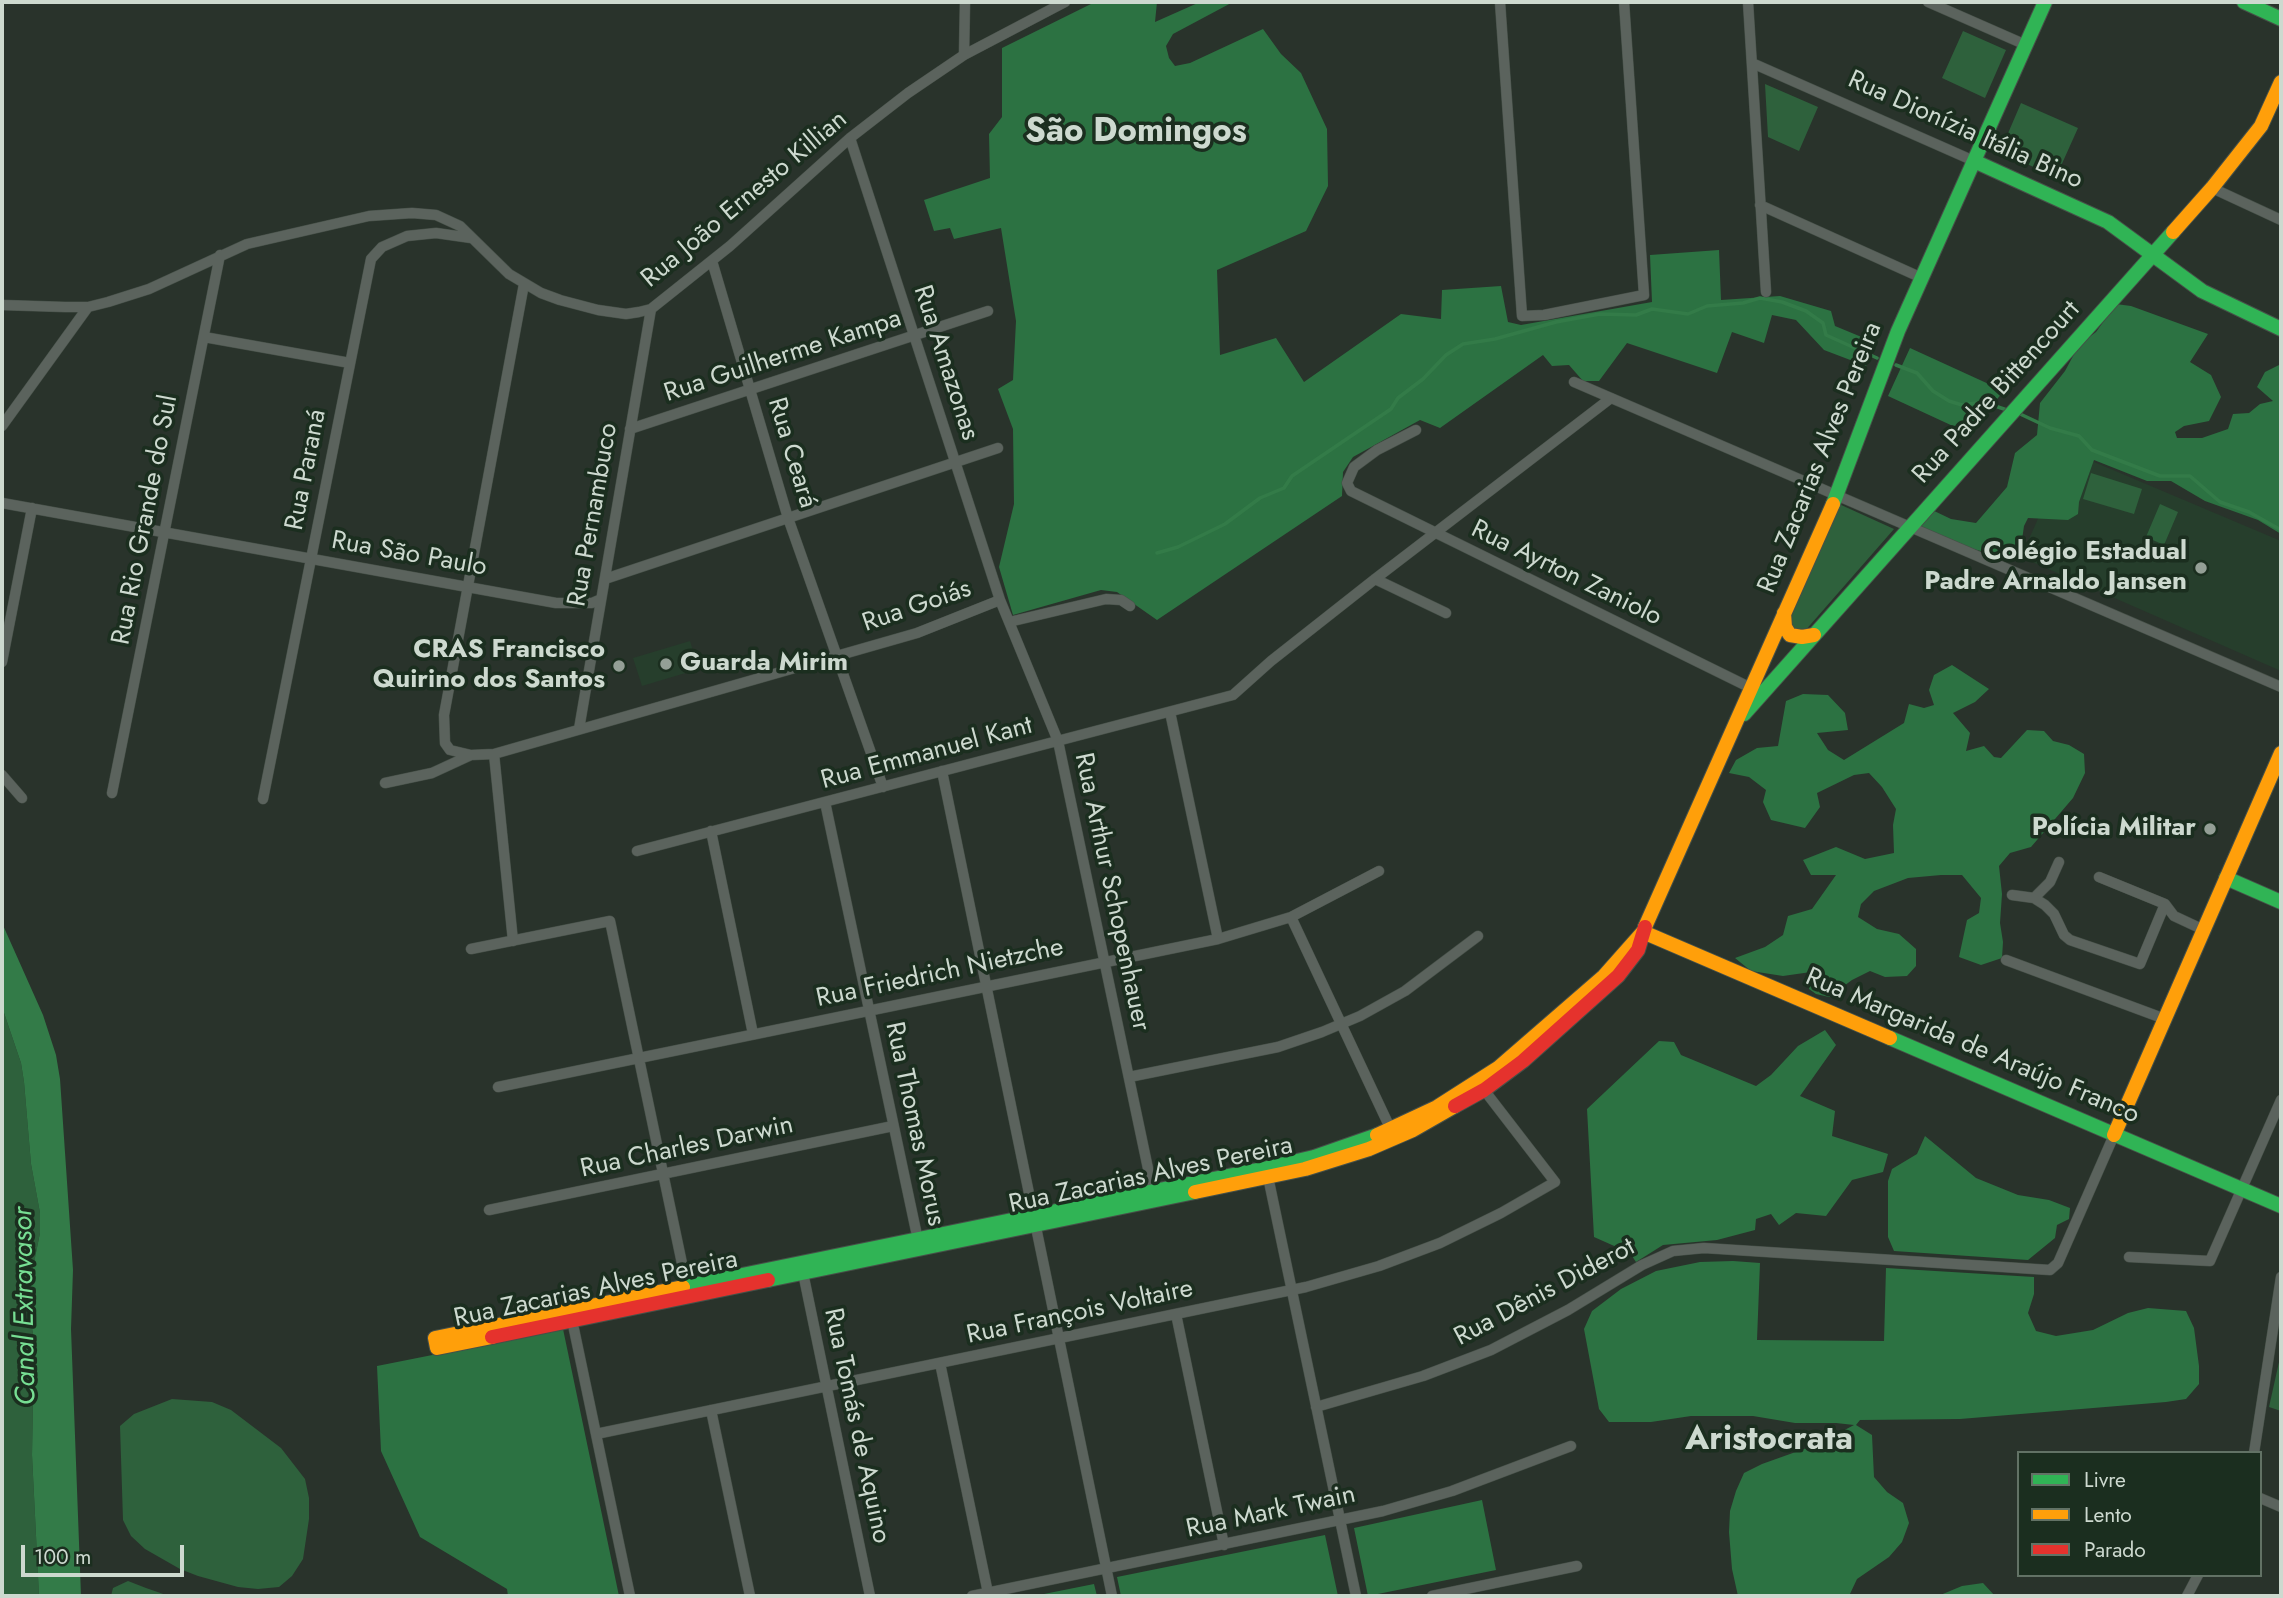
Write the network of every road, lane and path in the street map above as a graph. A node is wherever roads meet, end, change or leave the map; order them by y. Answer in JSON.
{"nodes":[{"id":1,"x":965,"y":2,"type":"edge"},
{"id":2,"x":1065,"y":2,"type":"edge"},
{"id":3,"x":1500,"y":2,"type":"edge"},
{"id":4,"x":1623,"y":2,"type":"edge"},
{"id":5,"x":1748,"y":2,"type":"edge"},
{"id":6,"x":1928,"y":2,"type":"edge"},
{"id":7,"x":2045,"y":2,"type":"edge"},
{"id":8,"x":2244,"y":2,"type":"edge"},
{"id":9,"x":2281,"y":19,"type":"edge"},
{"id":10,"x":2026,"y":45,"type":"junction"},
{"id":11,"x":964,"y":55,"type":"junction"},
{"id":12,"x":1752,"y":62,"type":"junction"},
{"id":13,"x":2281,"y":82,"type":"edge"},
{"id":14,"x":850,"y":138,"type":"junction"},
{"id":15,"x":1974,"y":161,"type":"junction"},
{"id":16,"x":2212,"y":187,"type":"junction"},
{"id":17,"x":1760,"y":205,"type":"junction"},
{"id":18,"x":2281,"y":220,"type":"edge"},
{"id":19,"x":475,"y":239,"type":"junction"},
{"id":20,"x":220,"y":255,"type":"junction"},
{"id":21,"x":2152,"y":255,"type":"junction"},
{"id":22,"x":712,"y":261,"type":"junction"},
{"id":23,"x":1922,"y":278,"type":"junction"},
{"id":24,"x":524,"y":284,"type":"junction"},
{"id":25,"x":1766,"y":292,"type":"dead end"},
{"id":26,"x":2,"y":305,"type":"edge"},
{"id":27,"x":88,"y":307,"type":"junction"},
{"id":28,"x":651,"y":309,"type":"junction"},
{"id":29,"x":988,"y":312,"type":"dead end"},
{"id":30,"x":2281,"y":329,"type":"edge"},
{"id":31,"x":914,"y":336,"type":"junction"},
{"id":32,"x":204,"y":337,"type":"junction"},
{"id":33,"x":350,"y":363,"type":"junction"},
{"id":34,"x":1574,"y":382,"type":"dead end"},
{"id":35,"x":750,"y":389,"type":"junction"},
{"id":36,"x":1611,"y":398,"type":"junction"},
{"id":37,"x":2,"y":426,"type":"edge"},
{"id":38,"x":630,"y":429,"type":"junction"},
{"id":39,"x":1416,"y":430,"type":"dead end"},
{"id":40,"x":998,"y":448,"type":"dead end"},
{"id":41,"x":955,"y":462,"type":"junction"},
{"id":42,"x":1837,"y":495,"type":"junction"},
{"id":43,"x":2,"y":503,"type":"edge"},
{"id":44,"x":33,"y":508,"type":"junction"},
{"id":45,"x":788,"y":518,"type":"junction"},
{"id":46,"x":1910,"y":527,"type":"junction"},
{"id":47,"x":165,"y":532,"type":"junction"},
{"id":48,"x":1434,"y":533,"type":"junction"},
{"id":49,"x":311,"y":559,"type":"junction"},
{"id":50,"x":604,"y":579,"type":"junction"},
{"id":51,"x":1374,"y":579,"type":"junction"},
{"id":52,"x":468,"y":587,"type":"junction"},
{"id":53,"x":601,"y":599,"type":"junction"},
{"id":54,"x":1000,"y":600,"type":"junction"},
{"id":55,"x":1130,"y":606,"type":"dead end"},
{"id":56,"x":1784,"y":611,"type":"junction"},
{"id":57,"x":1446,"y":613,"type":"dead end"},
{"id":58,"x":1009,"y":622,"type":"junction"},
{"id":59,"x":1814,"y":635,"type":"junction"},
{"id":60,"x":1772,"y":640,"type":"junction"},
{"id":61,"x":837,"y":656,"type":"junction"},
{"id":62,"x":1796,"y":656,"type":"junction"},
{"id":63,"x":2,"y":662,"type":"edge"},
{"id":64,"x":2281,"y":687,"type":"edge"},
{"id":65,"x":1756,"y":691,"type":"junction"},
{"id":66,"x":1170,"y":712,"type":"junction"},
{"id":67,"x":1734,"y":725,"type":"joint"},
{"id":68,"x":579,"y":729,"type":"junction"},
{"id":69,"x":1058,"y":741,"type":"junction"},
{"id":70,"x":2281,"y":753,"type":"edge"},
{"id":71,"x":494,"y":754,"type":"junction"},
{"id":72,"x":471,"y":755,"type":"junction"},
{"id":73,"x":942,"y":771,"type":"junction"},
{"id":74,"x":2,"y":775,"type":"edge"},
{"id":75,"x":385,"y":783,"type":"dead end"},
{"id":76,"x":883,"y":787,"type":"junction"},
{"id":77,"x":113,"y":793,"type":"dead end"},
{"id":78,"x":22,"y":798,"type":"dead end"},
{"id":79,"x":263,"y":799,"type":"dead end"},
{"id":80,"x":825,"y":802,"type":"junction"},
{"id":81,"x":711,"y":831,"type":"junction"},
{"id":82,"x":638,"y":850,"type":"dead end"},
{"id":83,"x":2059,"y":862,"type":"dead end"},
{"id":84,"x":1380,"y":871,"type":"dead end"},
{"id":85,"x":2099,"y":877,"type":"dead end"},
{"id":86,"x":2226,"y":878,"type":"junction"},
{"id":87,"x":2012,"y":895,"type":"dead end"},
{"id":88,"x":2034,"y":898,"type":"junction"},
{"id":89,"x":2281,"y":902,"type":"edge"},
{"id":90,"x":2165,"y":904,"type":"junction"},
{"id":91,"x":1292,"y":917,"type":"junction"},
{"id":92,"x":2204,"y":930,"type":"junction"},
{"id":93,"x":1643,"y":932,"type":"junction"},
{"id":94,"x":1478,"y":936,"type":"dead end"},
{"id":95,"x":1218,"y":939,"type":"junction"},
{"id":96,"x":513,"y":941,"type":"junction"},
{"id":97,"x":471,"y":949,"type":"dead end"},
{"id":98,"x":2006,"y":960,"type":"dead end"},
{"id":99,"x":1104,"y":962,"type":"junction"},
{"id":100,"x":986,"y":986,"type":"junction"},
{"id":101,"x":869,"y":1010,"type":"junction"},
{"id":102,"x":2165,"y":1019,"type":"junction"},
{"id":103,"x":1342,"y":1024,"type":"junction"},
{"id":104,"x":753,"y":1034,"type":"junction"},
{"id":105,"x":639,"y":1058,"type":"junction"},
{"id":106,"x":1129,"y":1077,"type":"junction"},
{"id":107,"x":1481,"y":1086,"type":"junction"},
{"id":108,"x":498,"y":1087,"type":"dead end"},
{"id":109,"x":2281,"y":1100,"type":"edge"},
{"id":110,"x":893,"y":1126,"type":"junction"},
{"id":111,"x":1393,"y":1134,"type":"junction"},
{"id":112,"x":2114,"y":1135,"type":"junction"},
{"id":113,"x":1268,"y":1173,"type":"junction"},
{"id":114,"x":663,"y":1174,"type":"junction"},
{"id":115,"x":2242,"y":1189,"type":"junction"},
{"id":116,"x":1154,"y":1196,"type":"junction"},
{"id":117,"x":2281,"y":1206,"type":"edge"},
{"id":118,"x":489,"y":1210,"type":"dead end"},
{"id":119,"x":1035,"y":1221,"type":"junction"},
{"id":120,"x":918,"y":1244,"type":"junction"},
{"id":121,"x":2129,"y":1257,"type":"dead end"},
{"id":122,"x":802,"y":1268,"type":"junction"},
{"id":123,"x":2281,"y":1277,"type":"edge"},
{"id":124,"x":1292,"y":1290,"type":"junction"},
{"id":125,"x":688,"y":1292,"type":"junction"},
{"id":126,"x":1176,"y":1314,"type":"junction"},
{"id":127,"x":571,"y":1315,"type":"junction"},
{"id":128,"x":1059,"y":1338,"type":"junction"},
{"id":129,"x":940,"y":1363,"type":"junction"},
{"id":130,"x":827,"y":1386,"type":"junction"},
{"id":131,"x":1316,"y":1407,"type":"junction"},
{"id":132,"x":711,"y":1410,"type":"junction"},
{"id":133,"x":596,"y":1434,"type":"junction"},
{"id":134,"x":1571,"y":1446,"type":"dead end"},
{"id":135,"x":2254,"y":1451,"type":"edge"},
{"id":136,"x":2262,"y":1499,"type":"edge"},
{"id":137,"x":2281,"y":1507,"type":"edge"},
{"id":138,"x":1340,"y":1521,"type":"junction"},
{"id":139,"x":1224,"y":1545,"type":"junction"},
{"id":140,"x":1577,"y":1566,"type":"dead end"},
{"id":141,"x":1107,"y":1569,"type":"junction"},
{"id":142,"x":2197,"y":1577,"type":"edge"},
{"id":143,"x":988,"y":1593,"type":"junction"},
{"id":144,"x":630,"y":1596,"type":"edge"},
{"id":145,"x":750,"y":1596,"type":"edge"},
{"id":146,"x":870,"y":1596,"type":"edge"},
{"id":147,"x":972,"y":1596,"type":"edge"},
{"id":148,"x":1112,"y":1596,"type":"edge"},
{"id":149,"x":1356,"y":1596,"type":"edge"},
{"id":150,"x":1432,"y":1596,"type":"edge"},
{"id":151,"x":2188,"y":1596,"type":"edge"}],
"edges":[{"from":1,"to":11,"type":"street"},
{"from":2,"to":11,"type":"street","name":"Rua João Ernesto Killian"},
{"from":3,"to":4,"type":"street"},
{"from":5,"to":12,"type":"street"},
{"from":6,"to":10,"type":"street"},
{"from":7,"to":10,"type":"main road","name":"Rua Zacarias Alves Pereira"},
{"from":8,"to":9,"type":"main road"},
{"from":10,"to":15,"type":"main road","name":"Rua Zacarias Alves Pereira"},
{"from":11,"to":14,"type":"street","name":"Rua João Ernesto Killian"},
{"from":12,"to":15,"type":"street","name":"Rua Dionízia Itália Bino"},
{"from":12,"to":17,"type":"street"},
{"from":13,"to":16,"type":"main road","name":"Rua Padre Bittencourt"},
{"from":14,"to":22,"type":"street","name":"Rua João Ernesto Killian"},
{"from":14,"to":31,"type":"street","name":"Rua Amazonas"},
{"from":15,"to":21,"type":"main road","name":"Rua Dionízia Itália Bino"},
{"from":15,"to":23,"type":"main road","name":"Rua Zacarias Alves Pereira"},
{"from":16,"to":18,"type":"street"},
{"from":16,"to":21,"type":"main road","name":"Rua Padre Bittencourt"},
{"from":17,"to":23,"type":"street"},
{"from":17,"to":25,"type":"street"},
{"from":19,"to":20,"type":"street","name":"Rua João Ernesto Killian"},
{"from":19,"to":24,"type":"street","name":"Rua João Ernesto Killian"},
{"from":19,"to":33,"type":"street","name":"Rua Paraná"},
{"from":20,"to":27,"type":"street","name":"Rua João Ernesto Killian"},
{"from":20,"to":32,"type":"street","name":"Rua Rio Grande do Sul"},
{"from":21,"to":30,"type":"main road","name":"Rua Dionízia Itália Bino"},
{"from":21,"to":46,"type":"main road","name":"Rua Padre Bittencourt"},
{"from":22,"to":28,"type":"street","name":"Rua João Ernesto Killian"},
{"from":22,"to":35,"type":"street","name":"Rua Ceará"},
{"from":23,"to":42,"type":"main road","name":"Rua Zacarias Alves Pereira"},
{"from":24,"to":28,"type":"street","name":"Rua João Ernesto Killian"},
{"from":24,"to":52,"type":"street"},
{"from":26,"to":27,"type":"street","name":"Rua João Ernesto Killian"},
{"from":27,"to":37,"type":"street"},
{"from":28,"to":38,"type":"street","name":"Rua Pernambuco"},
{"from":29,"to":31,"type":"street","name":"Rua Guilherme Kampa"},
{"from":31,"to":35,"type":"street","name":"Rua Guilherme Kampa"},
{"from":31,"to":41,"type":"street","name":"Rua Amazonas"},
{"from":32,"to":33,"type":"street"},
{"from":32,"to":47,"type":"street","name":"Rua Rio Grande do Sul"},
{"from":33,"to":49,"type":"street","name":"Rua Paraná"},
{"from":34,"to":36,"type":"street"},
{"from":35,"to":38,"type":"street","name":"Rua Guilherme Kampa"},
{"from":35,"to":45,"type":"street","name":"Rua Ceará"},
{"from":36,"to":42,"type":"street"},
{"from":36,"to":48,"type":"street"},
{"from":38,"to":50,"type":"street","name":"Rua Pernambuco"},
{"from":39,"to":48,"type":"street","name":"Rua Ayrton Zaniolo"},
{"from":40,"to":41,"type":"street"},
{"from":41,"to":45,"type":"street"},
{"from":41,"to":54,"type":"street","name":"Rua Amazonas"},
{"from":42,"to":46,"type":"street"},
{"from":42,"to":56,"type":"main road","name":"Rua Zacarias Alves Pereira"},
{"from":43,"to":44,"type":"street","name":"Rua São Paulo"},
{"from":44,"to":47,"type":"street","name":"Rua São Paulo"},
{"from":44,"to":63,"type":"street"},
{"from":45,"to":50,"type":"street"},
{"from":45,"to":61,"type":"street","name":"Rua Ceará"},
{"from":46,"to":59,"type":"main road","name":"Rua Padre Bittencourt"},
{"from":46,"to":64,"type":"street"},
{"from":47,"to":49,"type":"street","name":"Rua São Paulo"},
{"from":47,"to":77,"type":"street","name":"Rua Rio Grande do Sul"},
{"from":48,"to":51,"type":"street"},
{"from":48,"to":65,"type":"street","name":"Rua Ayrton Zaniolo"},
{"from":49,"to":52,"type":"street","name":"Rua São Paulo"},
{"from":49,"to":79,"type":"street","name":"Rua Paraná"},
{"from":50,"to":53,"type":"street","name":"Rua Pernambuco"},
{"from":51,"to":57,"type":"street"},
{"from":51,"to":66,"type":"street","name":"Rua Emmanuel Kant"},
{"from":52,"to":53,"type":"street","name":"Rua São Paulo"},
{"from":52,"to":72,"type":"street","name":"Rua Goiás"},
{"from":53,"to":68,"type":"street","name":"Rua Pernambuco"},
{"from":54,"to":58,"type":"street","name":"Rua Arthur Schopenhauer"},
{"from":54,"to":61,"type":"street","name":"Rua Goiás"},
{"from":55,"to":58,"type":"street"},
{"from":56,"to":59,"type":"main road"},
{"from":56,"to":60,"type":"main road","name":"Rua Zacarias Alves Pereira"},
{"from":58,"to":69,"type":"street","name":"Rua Arthur Schopenhauer"},
{"from":59,"to":62,"type":"main road","name":"Rua Padre Bittencourt"},
{"from":60,"to":62,"type":"main road"},
{"from":60,"to":65,"type":"main road","name":"Rua Zacarias Alves Pereira"},
{"from":61,"to":68,"type":"street","name":"Rua Goiás"},
{"from":61,"to":76,"type":"street","name":"Rua Ceará"},
{"from":62,"to":65,"type":"main road","name":"Rua Padre Bittencourt"},
{"from":65,"to":67,"type":"main road","name":"Rua Padre Bittencourt"},
{"from":66,"to":69,"type":"street","name":"Rua Emmanuel Kant"},
{"from":66,"to":95,"type":"street"},
{"from":67,"to":93,"type":"main road","name":"Rua Zacarias Alves Pereira"},
{"from":68,"to":71,"type":"street","name":"Rua Goiás"},
{"from":69,"to":73,"type":"street","name":"Rua Emmanuel Kant"},
{"from":69,"to":99,"type":"street","name":"Rua Arthur Schopenhauer"},
{"from":70,"to":86,"type":"main road"},
{"from":71,"to":72,"type":"street","name":"Rua Goiás"},
{"from":71,"to":96,"type":"street"},
{"from":72,"to":75,"type":"street"},
{"from":73,"to":76,"type":"street","name":"Rua Emmanuel Kant"},
{"from":73,"to":100,"type":"street"},
{"from":74,"to":78,"type":"street"},
{"from":76,"to":80,"type":"street","name":"Rua Emmanuel Kant"},
{"from":80,"to":81,"type":"street","name":"Rua Emmanuel Kant"},
{"from":80,"to":101,"type":"street","name":"Rua Thomas Morus"},
{"from":81,"to":82,"type":"street","name":"Rua Emmanuel Kant"},
{"from":81,"to":104,"type":"street"},
{"from":83,"to":88,"type":"street"},
{"from":84,"to":91,"type":"street","name":"Rua Friedrich Nietzche"},
{"from":85,"to":90,"type":"street"},
{"from":86,"to":89,"type":"main road"},
{"from":86,"to":92,"type":"main road"},
{"from":87,"to":88,"type":"street"},
{"from":88,"to":90,"type":"street"},
{"from":90,"to":92,"type":"street"},
{"from":91,"to":95,"type":"street","name":"Rua Friedrich Nietzche"},
{"from":91,"to":103,"type":"street"},
{"from":92,"to":102,"type":"main road"},
{"from":93,"to":107,"type":"main road","name":"Rua Zacarias Alves Pereira"},
{"from":93,"to":112,"type":"main road","name":"Rua Margarida de Araújo Franco"},
{"from":94,"to":103,"type":"street"},
{"from":95,"to":99,"type":"street","name":"Rua Friedrich Nietzche"},
{"from":96,"to":97,"type":"street"},
{"from":96,"to":105,"type":"street"},
{"from":98,"to":102,"type":"street"},
{"from":99,"to":100,"type":"street","name":"Rua Friedrich Nietzche"},
{"from":99,"to":106,"type":"street","name":"Rua Arthur Schopenhauer"},
{"from":100,"to":101,"type":"street","name":"Rua Friedrich Nietzche"},
{"from":100,"to":119,"type":"street"},
{"from":101,"to":104,"type":"street","name":"Rua Friedrich Nietzche"},
{"from":101,"to":110,"type":"street","name":"Rua Thomas Morus"},
{"from":102,"to":112,"type":"main road"},
{"from":103,"to":106,"type":"street"},
{"from":103,"to":111,"type":"street"},
{"from":104,"to":105,"type":"street","name":"Rua Friedrich Nietzche"},
{"from":105,"to":108,"type":"street","name":"Rua Friedrich Nietzche"},
{"from":105,"to":114,"type":"street"},
{"from":106,"to":116,"type":"street","name":"Rua Arthur Schopenhauer"},
{"from":107,"to":111,"type":"main road","name":"Rua Zacarias Alves Pereira"},
{"from":107,"to":124,"type":"street","name":"Rua François Voltaire"},
{"from":109,"to":115,"type":"street"},
{"from":110,"to":114,"type":"street","name":"Rua Charles Darwin"},
{"from":110,"to":120,"type":"street","name":"Rua Thomas Morus"},
{"from":111,"to":113,"type":"main road","name":"Rua Zacarias Alves Pereira"},
{"from":112,"to":115,"type":"main road","name":"Rua Margarida de Araújo Franco"},
{"from":112,"to":131,"type":"street","name":"Rua Dênis Diderot"},
{"from":113,"to":116,"type":"main road","name":"Rua Zacarias Alves Pereira"},
{"from":113,"to":124,"type":"street"},
{"from":114,"to":118,"type":"street","name":"Rua Charles Darwin"},
{"from":114,"to":125,"type":"street"},
{"from":115,"to":117,"type":"main road","name":"Rua Margarida de Araújo Franco"},
{"from":115,"to":121,"type":"street"},
{"from":116,"to":119,"type":"main road","name":"Rua Zacarias Alves Pereira"},
{"from":119,"to":120,"type":"main road","name":"Rua Zacarias Alves Pereira"},
{"from":119,"to":128,"type":"street"},
{"from":120,"to":122,"type":"main road","name":"Rua Zacarias Alves Pereira"},
{"from":122,"to":125,"type":"main road","name":"Rua Zacarias Alves Pereira"},
{"from":122,"to":130,"type":"street","name":"Rua Tomás de Aquino"},
{"from":123,"to":135,"type":"street"},
{"from":124,"to":126,"type":"street","name":"Rua François Voltaire"},
{"from":124,"to":131,"type":"street"},
{"from":125,"to":127,"type":"main road","name":"Rua Zacarias Alves Pereira"},
{"from":126,"to":128,"type":"street","name":"Rua François Voltaire"},
{"from":126,"to":139,"type":"street"},
{"from":127,"to":127,"type":"main road","name":"Rua Zacarias Alves Pereira"},
{"from":127,"to":133,"type":"street"},
{"from":128,"to":129,"type":"street","name":"Rua François Voltaire"},
{"from":128,"to":141,"type":"street"},
{"from":129,"to":130,"type":"street","name":"Rua François Voltaire"},
{"from":129,"to":143,"type":"street"},
{"from":130,"to":132,"type":"street","name":"Rua François Voltaire"},
{"from":130,"to":146,"type":"street","name":"Rua Tomás de Aquino"},
{"from":131,"to":138,"type":"street"},
{"from":132,"to":133,"type":"street","name":"Rua François Voltaire"},
{"from":132,"to":145,"type":"street"},
{"from":133,"to":144,"type":"street"},
{"from":134,"to":138,"type":"street","name":"Rua Mark Twain"},
{"from":136,"to":137,"type":"street"},
{"from":138,"to":139,"type":"street","name":"Rua Mark Twain"},
{"from":138,"to":149,"type":"street"},
{"from":139,"to":141,"type":"street","name":"Rua Mark Twain"},
{"from":140,"to":150,"type":"street"},
{"from":141,"to":143,"type":"street","name":"Rua Mark Twain"},
{"from":141,"to":148,"type":"street"},
{"from":142,"to":151,"type":"street"},
{"from":143,"to":147,"type":"street","name":"Rua Mark Twain"}]}
